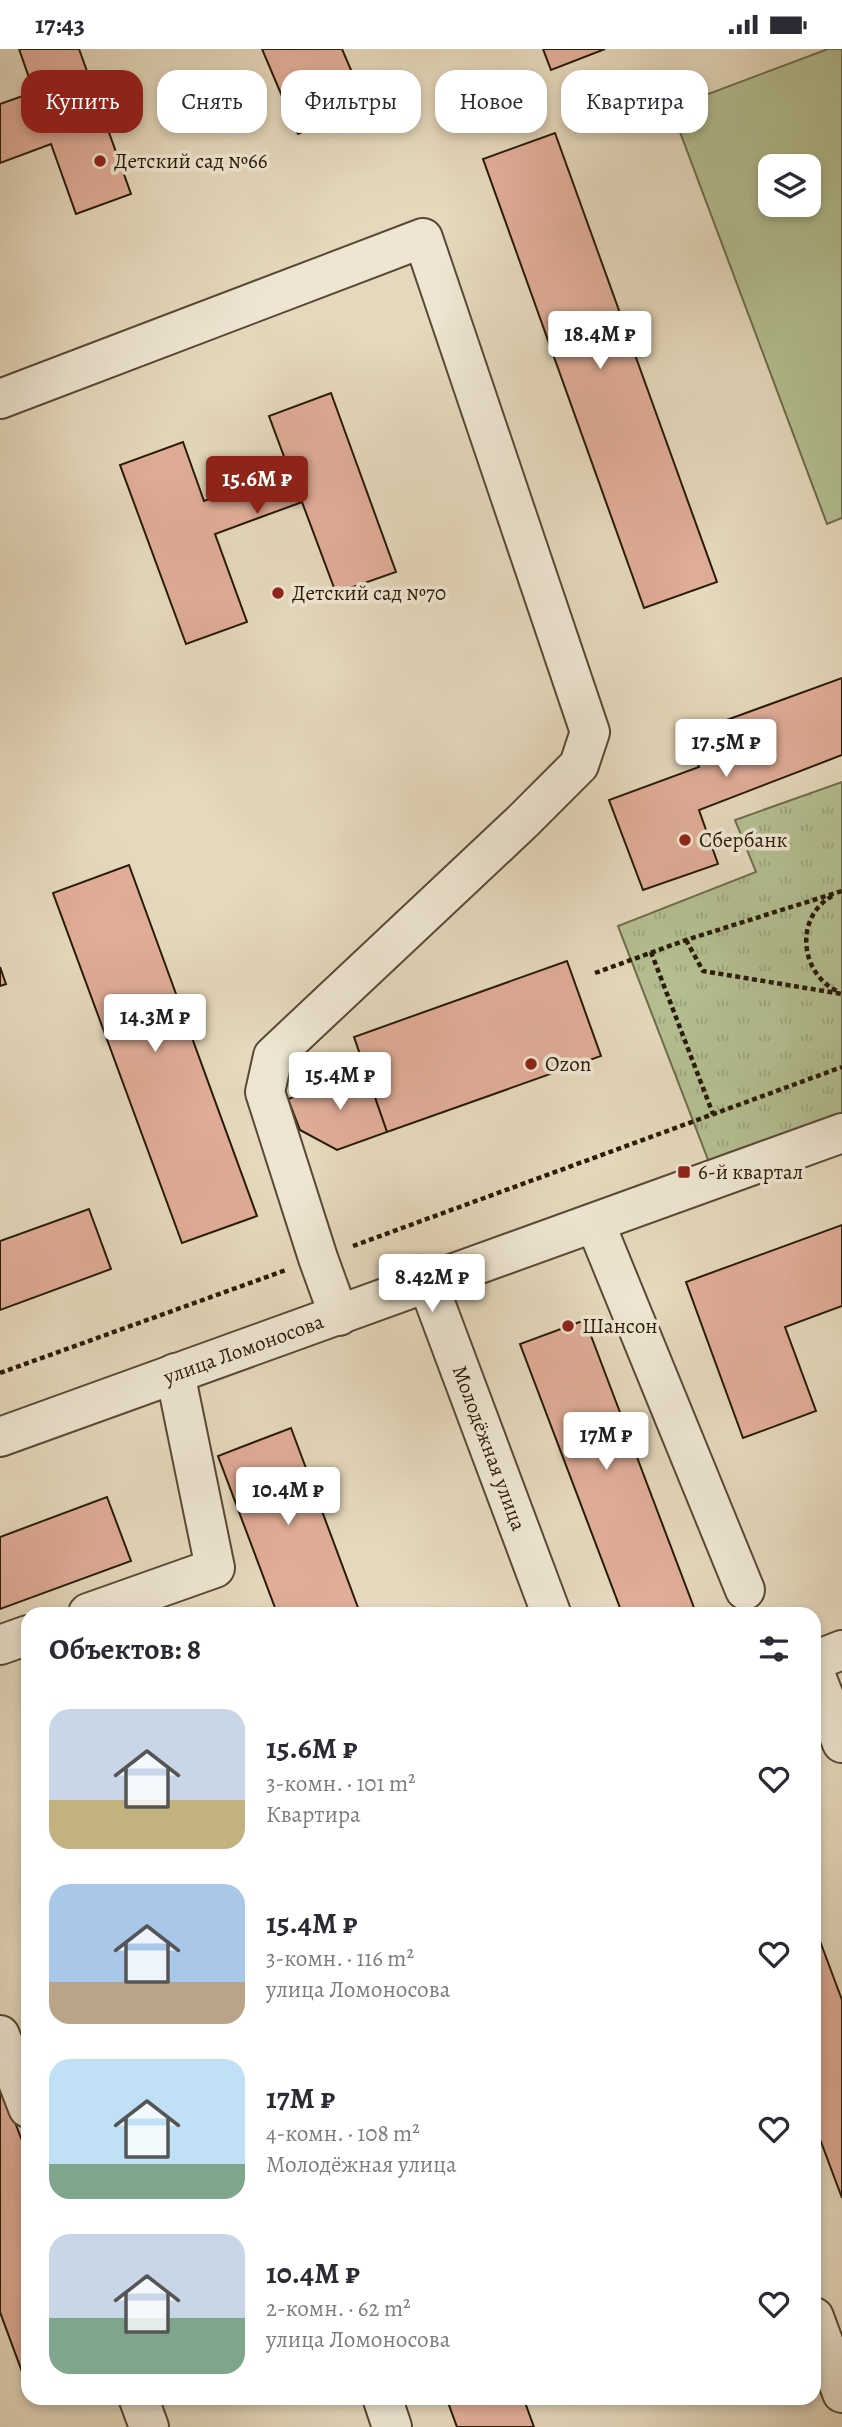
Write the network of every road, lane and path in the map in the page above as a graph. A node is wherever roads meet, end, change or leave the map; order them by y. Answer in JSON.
{"nodes":[{"id":1,"x":0,"y":399,"type":"edge"},
{"id":2,"x":842,"y":891,"type":"edge"},
{"id":3,"x":686,"y":940,"type":"junction"},
{"id":4,"x":651,"y":953,"type":"junction"},
{"id":5,"x":595,"y":973,"type":"dead end"},
{"id":6,"x":842,"y":994,"type":"edge"},
{"id":7,"x":842,"y":1067,"type":"edge"},
{"id":8,"x":713,"y":1114,"type":"junction"},
{"id":9,"x":842,"y":1133,"type":"edge"},
{"id":10,"x":595,"y":1223,"type":"junction"},
{"id":11,"x":318,"y":1258,"type":"junction"},
{"id":12,"x":428,"y":1284,"type":"junction"},
{"id":13,"x":339,"y":1316,"type":"junction"},
{"id":14,"x":0,"y":1373,"type":"edge"},
{"id":15,"x":175,"y":1373,"type":"junction"},
{"id":16,"x":0,"y":1437,"type":"edge"},
{"id":17,"x":744,"y":1590,"type":"dead end"},
{"id":18,"x":105,"y":1607,"type":"edge"},
{"id":19,"x":549,"y":1607,"type":"edge"},
{"id":20,"x":21,"y":1638,"type":"edge"},
{"id":21,"x":0,"y":1645,"type":"edge"},
{"id":22,"x":842,"y":1650,"type":"edge"},
{"id":23,"x":821,"y":1658,"type":"edge"},
{"id":24,"x":821,"y":1689,"type":"edge"},
{"id":25,"x":842,"y":1743,"type":"edge"},
{"id":26,"x":0,"y":2035,"type":"edge"},
{"id":27,"x":21,"y":2090,"type":"edge"},
{"id":28,"x":821,"y":2336,"type":"edge"},
{"id":29,"x":842,"y":2393,"type":"edge"},
{"id":30,"x":141,"y":2405,"type":"edge"},
{"id":31,"x":385,"y":2405,"type":"edge"},
{"id":32,"x":149,"y":2427,"type":"edge"},
{"id":33,"x":392,"y":2427,"type":"edge"}],
"edges":[{"from":1,"to":11,"type":"street"},
{"from":2,"to":3,"type":"path"},
{"from":2,"to":6,"type":"path"},
{"from":3,"to":4,"type":"path"},
{"from":3,"to":6,"type":"path"},
{"from":4,"to":5,"type":"path"},
{"from":4,"to":8,"type":"path"},
{"from":7,"to":8,"type":"path"},
{"from":8,"to":11,"type":"path"},
{"from":9,"to":10,"type":"street","name":"улица Ломоносова"},
{"from":10,"to":12,"type":"street","name":"улица Ломоносова"},
{"from":10,"to":17,"type":"street"},
{"from":11,"to":13,"type":"street"},
{"from":11,"to":14,"type":"path"},
{"from":12,"to":13,"type":"street","name":"улица Ломоносова"},
{"from":12,"to":19,"type":"street","name":"Молодёжная улица"},
{"from":13,"to":15,"type":"street","name":"улица Ломоносова"},
{"from":15,"to":16,"type":"street","name":"улица Ломоносова"},
{"from":15,"to":18,"type":"street"},
{"from":20,"to":21,"type":"street"},
{"from":22,"to":23,"type":"street"},
{"from":24,"to":25,"type":"street"},
{"from":26,"to":27,"type":"street"},
{"from":28,"to":29,"type":"street"},
{"from":30,"to":32,"type":"street"},
{"from":31,"to":33,"type":"street"}]}
